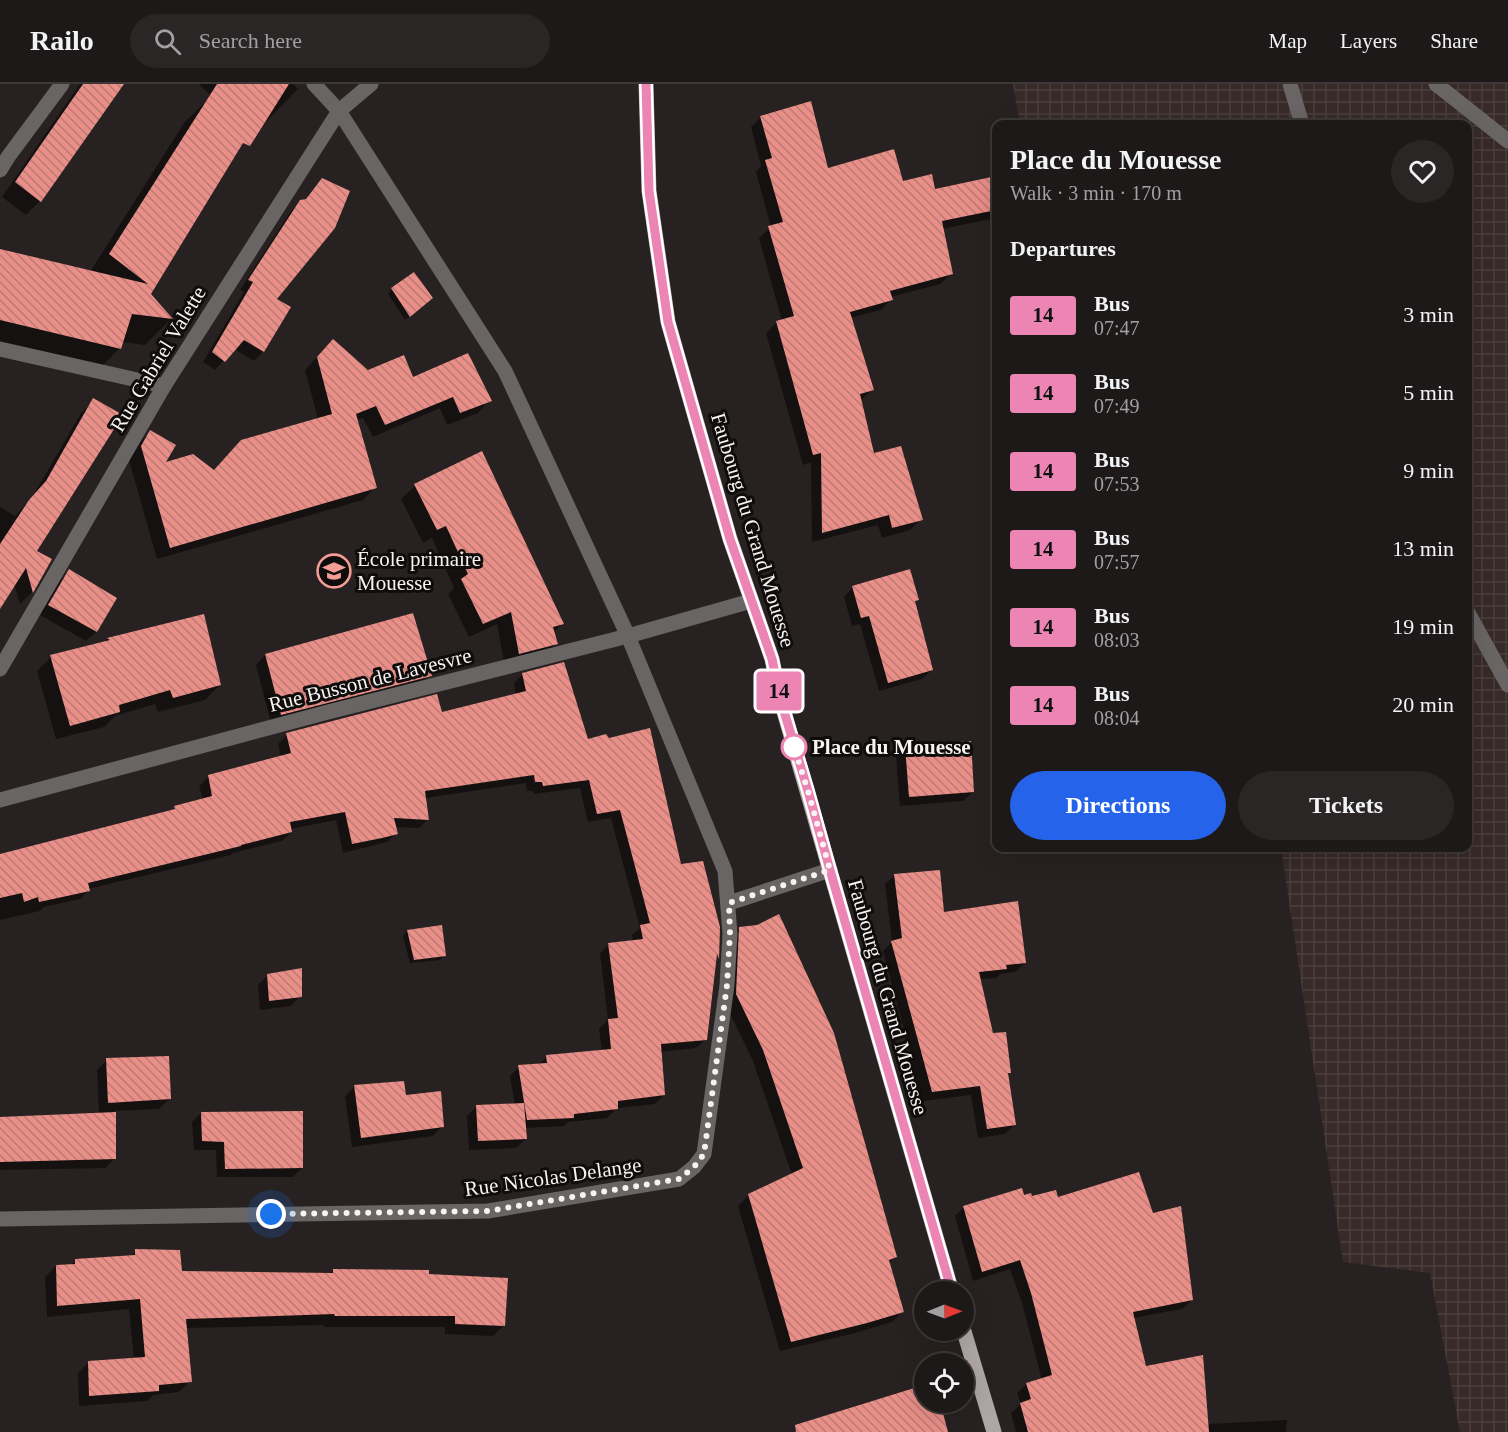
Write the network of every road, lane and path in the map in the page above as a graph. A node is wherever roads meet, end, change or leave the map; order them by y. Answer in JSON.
{"nodes":[{"id":1,"x":62,"y":84,"type":"edge"},
{"id":2,"x":314,"y":84,"type":"edge"},
{"id":3,"x":371,"y":84,"type":"edge"},
{"id":4,"x":646,"y":84,"type":"edge"},
{"id":5,"x":1290,"y":84,"type":"edge"},
{"id":6,"x":1436,"y":84,"type":"edge"},
{"id":7,"x":339,"y":111,"type":"junction"},
{"id":8,"x":1301,"y":120,"type":"edge"},
{"id":9,"x":1508,"y":141,"type":"edge"},
{"id":10,"x":0,"y":170,"type":"edge"},
{"id":11,"x":0,"y":349,"type":"edge"},
{"id":12,"x":165,"y":386,"type":"junction"},
{"id":13,"x":751,"y":601,"type":"junction"},
{"id":14,"x":1472,"y":621,"type":"edge"},
{"id":15,"x":628,"y":636,"type":"junction"},
{"id":16,"x":0,"y":669,"type":"edge"},
{"id":17,"x":1508,"y":686,"type":"edge"},
{"id":18,"x":0,"y":800,"type":"edge"},
{"id":19,"x":830,"y":870,"type":"junction"},
{"id":20,"x":729,"y":903,"type":"junction"},
{"id":21,"x":0,"y":1219,"type":"edge"},
{"id":22,"x":949,"y":1281,"type":"edge"},
{"id":23,"x":967,"y":1341,"type":"edge"},
{"id":24,"x":994,"y":1432,"type":"edge"}],
"edges":[{"from":1,"to":10,"type":"street"},
{"from":2,"to":7,"type":"street"},
{"from":3,"to":7,"type":"street","name":"Rue Gabriel Valette"},
{"from":4,"to":13,"type":"main road","name":"Faubourg du Grand Mouesse"},
{"from":5,"to":8,"type":"street"},
{"from":6,"to":9,"type":"street"},
{"from":7,"to":12,"type":"street","name":"Rue Gabriel Valette"},
{"from":7,"to":15,"type":"street"},
{"from":11,"to":12,"type":"street"},
{"from":12,"to":16,"type":"street","name":"Rue Gabriel Valette"},
{"from":13,"to":15,"type":"street","name":"Rue Busson de Lavesvre"},
{"from":13,"to":19,"type":"main road","name":"Faubourg du Grand Mouesse"},
{"from":14,"to":17,"type":"street"},
{"from":15,"to":18,"type":"street","name":"Rue Busson de Lavesvre"},
{"from":15,"to":20,"type":"street"},
{"from":19,"to":20,"type":"street"},
{"from":19,"to":22,"type":"main road","name":"Faubourg du Grand Mouesse"},
{"from":20,"to":21,"type":"street","name":"Rue Nicolas Delange"},
{"from":23,"to":24,"type":"main road"}]}
